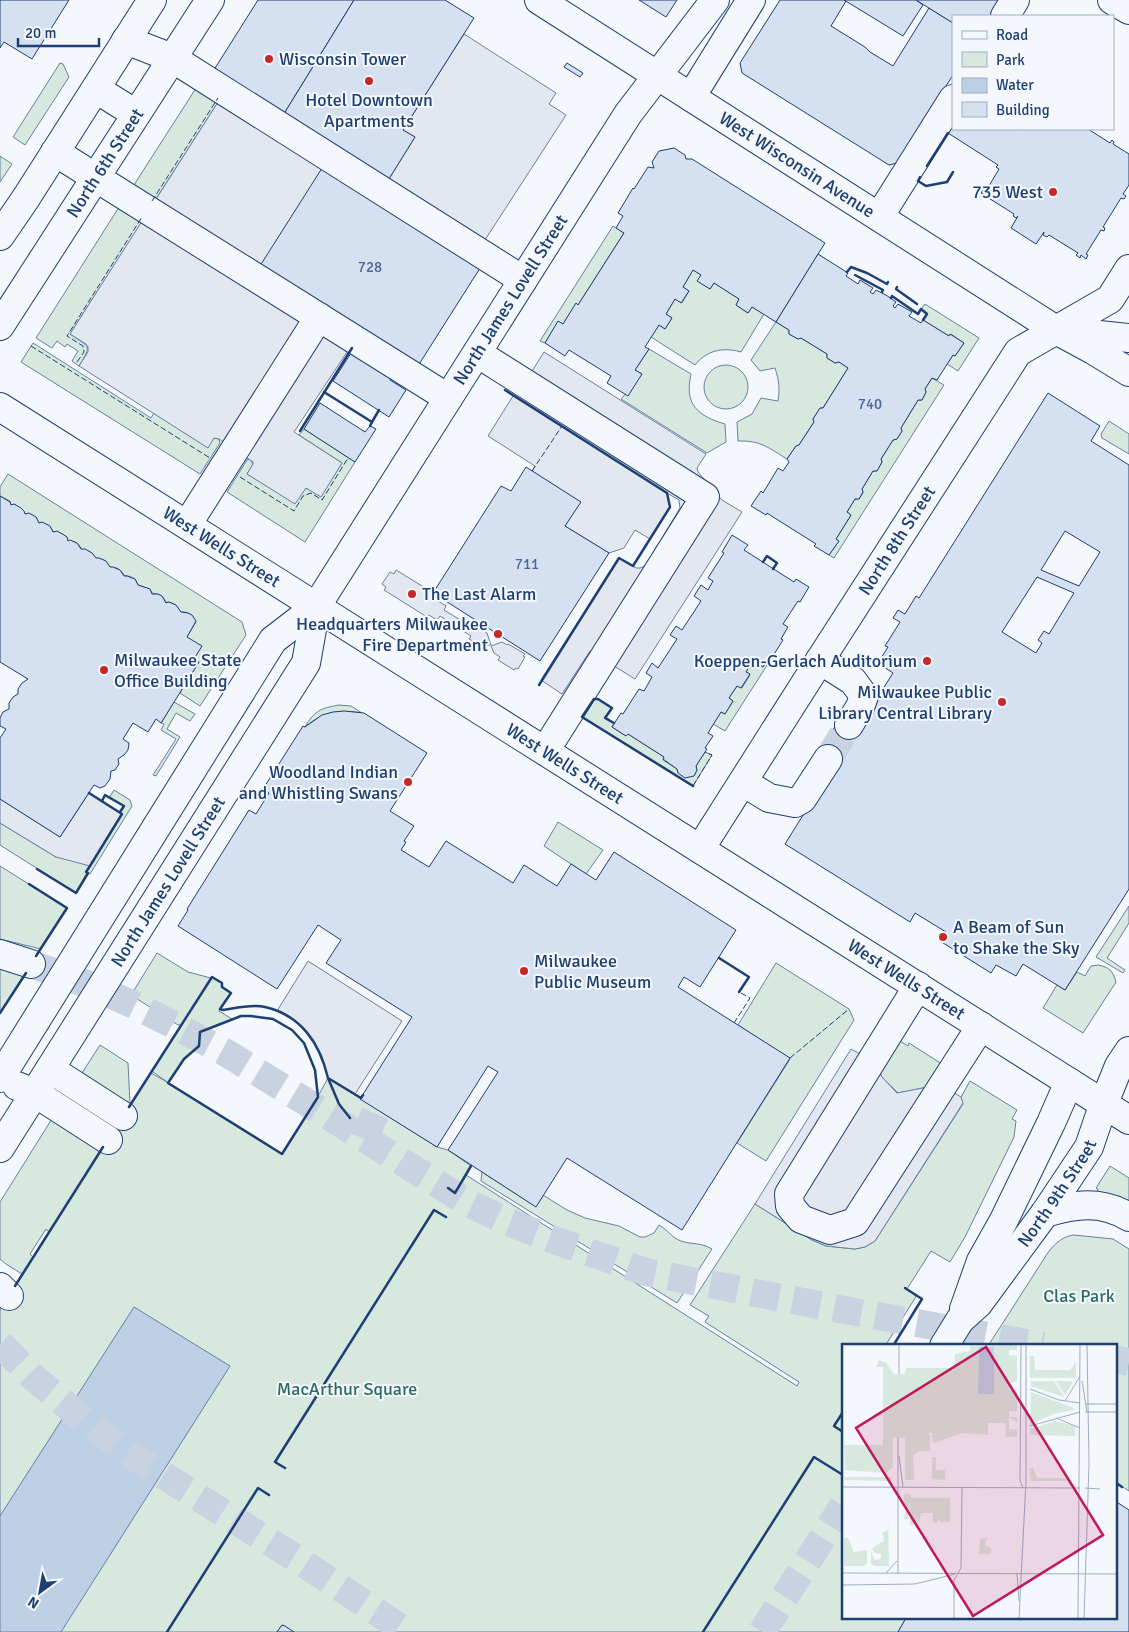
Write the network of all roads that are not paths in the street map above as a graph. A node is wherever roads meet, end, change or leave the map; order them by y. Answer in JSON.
{"nodes":[{"id":1,"x":152,"y":0,"type":"edge"},
{"id":2,"x":210,"y":0,"type":"edge"},
{"id":3,"x":539,"y":0,"type":"edge"},
{"id":4,"x":715,"y":0,"type":"edge"},
{"id":5,"x":751,"y":0,"type":"edge"},
{"id":6,"x":1015,"y":0,"type":"edge"},
{"id":7,"x":1033,"y":0,"type":"edge"},
{"id":8,"x":1112,"y":0,"type":"edge"},
{"id":9,"x":1129,"y":10,"type":"edge"},
{"id":10,"x":1006,"y":15,"type":"edge"},
{"id":11,"x":1026,"y":15,"type":"edge"},
{"id":12,"x":126,"y":40,"type":"junction"},
{"id":13,"x":172,"y":58,"type":"junction"},
{"id":14,"x":657,"y":75,"type":"junction"},
{"id":15,"x":96,"y":88,"type":"junction"},
{"id":16,"x":691,"y":97,"type":"junction"},
{"id":17,"x":952,"y":101,"type":"edge"},
{"id":18,"x":136,"y":114,"type":"junction"},
{"id":19,"x":55,"y":152,"type":"junction"},
{"id":20,"x":96,"y":176,"type":"junction"},
{"id":21,"x":879,"y":217,"type":"junction"},
{"id":22,"x":0,"y":236,"type":"edge"},
{"id":23,"x":1129,"y":269,"type":"edge"},
{"id":24,"x":523,"y":280,"type":"junction"},
{"id":25,"x":319,"y":317,"type":"junction"},
{"id":26,"x":0,"y":326,"type":"edge"},
{"id":27,"x":1056,"y":330,"type":"junction"},
{"id":28,"x":1129,"y":338,"type":"edge"},
{"id":29,"x":477,"y":353,"type":"junction"},
{"id":30,"x":1129,"y":372,"type":"edge"},
{"id":31,"x":448,"y":398,"type":"junction"},
{"id":32,"x":0,"y":407,"type":"edge"},
{"id":33,"x":187,"y":525,"type":"junction"},
{"id":34,"x":316,"y":607,"type":"junction"},
{"id":35,"x":820,"y":660,"type":"junction"},
{"id":36,"x":849,"y":725,"type":"tunnel mouth"},
{"id":37,"x":545,"y":751,"type":"junction"},
{"id":38,"x":828,"y":759,"type":"tunnel mouth"},
{"id":39,"x":743,"y":782,"type":"junction"},
{"id":40,"x":700,"y":849,"type":"junction"},
{"id":41,"x":0,"y":954,"type":"edge"},
{"id":42,"x":31,"y":964,"type":"tunnel mouth"},
{"id":43,"x":918,"y":986,"type":"junction"},
{"id":44,"x":981,"y":1026,"type":"junction"},
{"id":45,"x":1129,"y":1051,"type":"edge"},
{"id":46,"x":50,"y":1069,"type":"junction"},
{"id":47,"x":0,"y":1078,"type":"edge"},
{"id":48,"x":1069,"y":1082,"type":"junction"},
{"id":49,"x":0,"y":1087,"type":"edge"},
{"id":50,"x":35,"y":1093,"type":"junction"},
{"id":51,"x":1104,"y":1103,"type":"junction"},
{"id":52,"x":124,"y":1116,"type":"dead end"},
{"id":53,"x":1129,"y":1120,"type":"edge"},
{"id":54,"x":108,"y":1140,"type":"dead end"},
{"id":55,"x":0,"y":1148,"type":"edge"},
{"id":56,"x":1045,"y":1213,"type":"junction"},
{"id":57,"x":1129,"y":1217,"type":"edge"},
{"id":58,"x":960,"y":1320,"type":"junction"},
{"id":59,"x":945,"y":1344,"type":"edge"}],
"edges":[{"from":1,"to":12,"type":"main road"},
{"from":2,"to":13,"type":"main road","name":"North 6th Street"},
{"from":3,"to":14,"type":"main road","name":"West Wisconsin Avenue"},
{"from":4,"to":14,"type":"main road","name":"North James Lovell Street"},
{"from":5,"to":16,"type":"main road"},
{"from":6,"to":10,"type":"main road"},
{"from":7,"to":11,"type":"main road"},
{"from":8,"to":9,"type":"main road"},
{"from":12,"to":13,"type":"main road"},
{"from":12,"to":15,"type":"main road"},
{"from":13,"to":18,"type":"main road","name":"North 6th Street"},
{"from":13,"to":24,"type":"main road"},
{"from":14,"to":16,"type":"main road","name":"West Wisconsin Avenue"},
{"from":14,"to":24,"type":"main road","name":"North James Lovell Street"},
{"from":15,"to":18,"type":"main road"},
{"from":15,"to":19,"type":"main road"},
{"from":16,"to":21,"type":"main road","name":"West Wisconsin Avenue"},
{"from":17,"to":21,"type":"main road"},
{"from":18,"to":20,"type":"main road","name":"North 6th Street"},
{"from":19,"to":20,"type":"main road"},
{"from":19,"to":22,"type":"main road"},
{"from":20,"to":25,"type":"main road"},
{"from":20,"to":26,"type":"main road","name":"North 6th Street"},
{"from":21,"to":27,"type":"main road","name":"West Wisconsin Avenue"},
{"from":23,"to":27,"type":"main road","name":"North 8th Street"},
{"from":24,"to":29,"type":"main road","name":"North James Lovell Street"},
{"from":25,"to":31,"type":"main road"},
{"from":25,"to":33,"type":"main road"},
{"from":27,"to":28,"type":"main road","name":"West Wisconsin Avenue"},
{"from":27,"to":30,"type":"main road","name":"West Wisconsin Avenue"},
{"from":27,"to":35,"type":"main road","name":"North 8th Street"},
{"from":29,"to":31,"type":"main road","name":"North James Lovell Street"},
{"from":29,"to":37,"type":"main road"},
{"from":31,"to":34,"type":"main road","name":"North James Lovell Street"},
{"from":32,"to":33,"type":"main road","name":"West Wells Street"},
{"from":33,"to":34,"type":"main road","name":"West Wells Street"},
{"from":34,"to":37,"type":"main road","name":"West Wells Street"},
{"from":34,"to":46,"type":"main road","name":"North James Lovell Street"},
{"from":34,"to":47,"type":"main road","name":"North James Lovell Street"},
{"from":35,"to":36,"type":"main road"},
{"from":35,"to":39,"type":"main road","name":"North 8th Street"},
{"from":37,"to":40,"type":"main road","name":"West Wells Street"},
{"from":38,"to":39,"type":"main road"},
{"from":39,"to":40,"type":"main road","name":"North 8th Street"},
{"from":40,"to":43,"type":"main road","name":"West Wells Street"},
{"from":41,"to":42,"type":"main road"},
{"from":43,"to":44,"type":"main road","name":"West Wells Street"},
{"from":43,"to":44,"type":"main road"},
{"from":44,"to":48,"type":"main road","name":"West Wells Street"},
{"from":45,"to":51,"type":"main road","name":"North 9th Street"},
{"from":46,"to":50,"type":"main road","name":"North James Lovell Street"},
{"from":46,"to":52,"type":"main road"},
{"from":48,"to":51,"type":"main road","name":"West Wells Street"},
{"from":48,"to":58,"type":"main road","name":"North 9th Street"},
{"from":49,"to":50,"type":"main road"},
{"from":50,"to":54,"type":"main road"},
{"from":50,"to":55,"type":"main road","name":"North James Lovell Street"},
{"from":51,"to":53,"type":"main road","name":"West Wells Street"},
{"from":51,"to":56,"type":"main road","name":"North 9th Street"},
{"from":56,"to":57,"type":"main road"},
{"from":56,"to":58,"type":"main road","name":"North 9th Street"},
{"from":58,"to":59,"type":"main road","name":"North 9th Street"}]}
